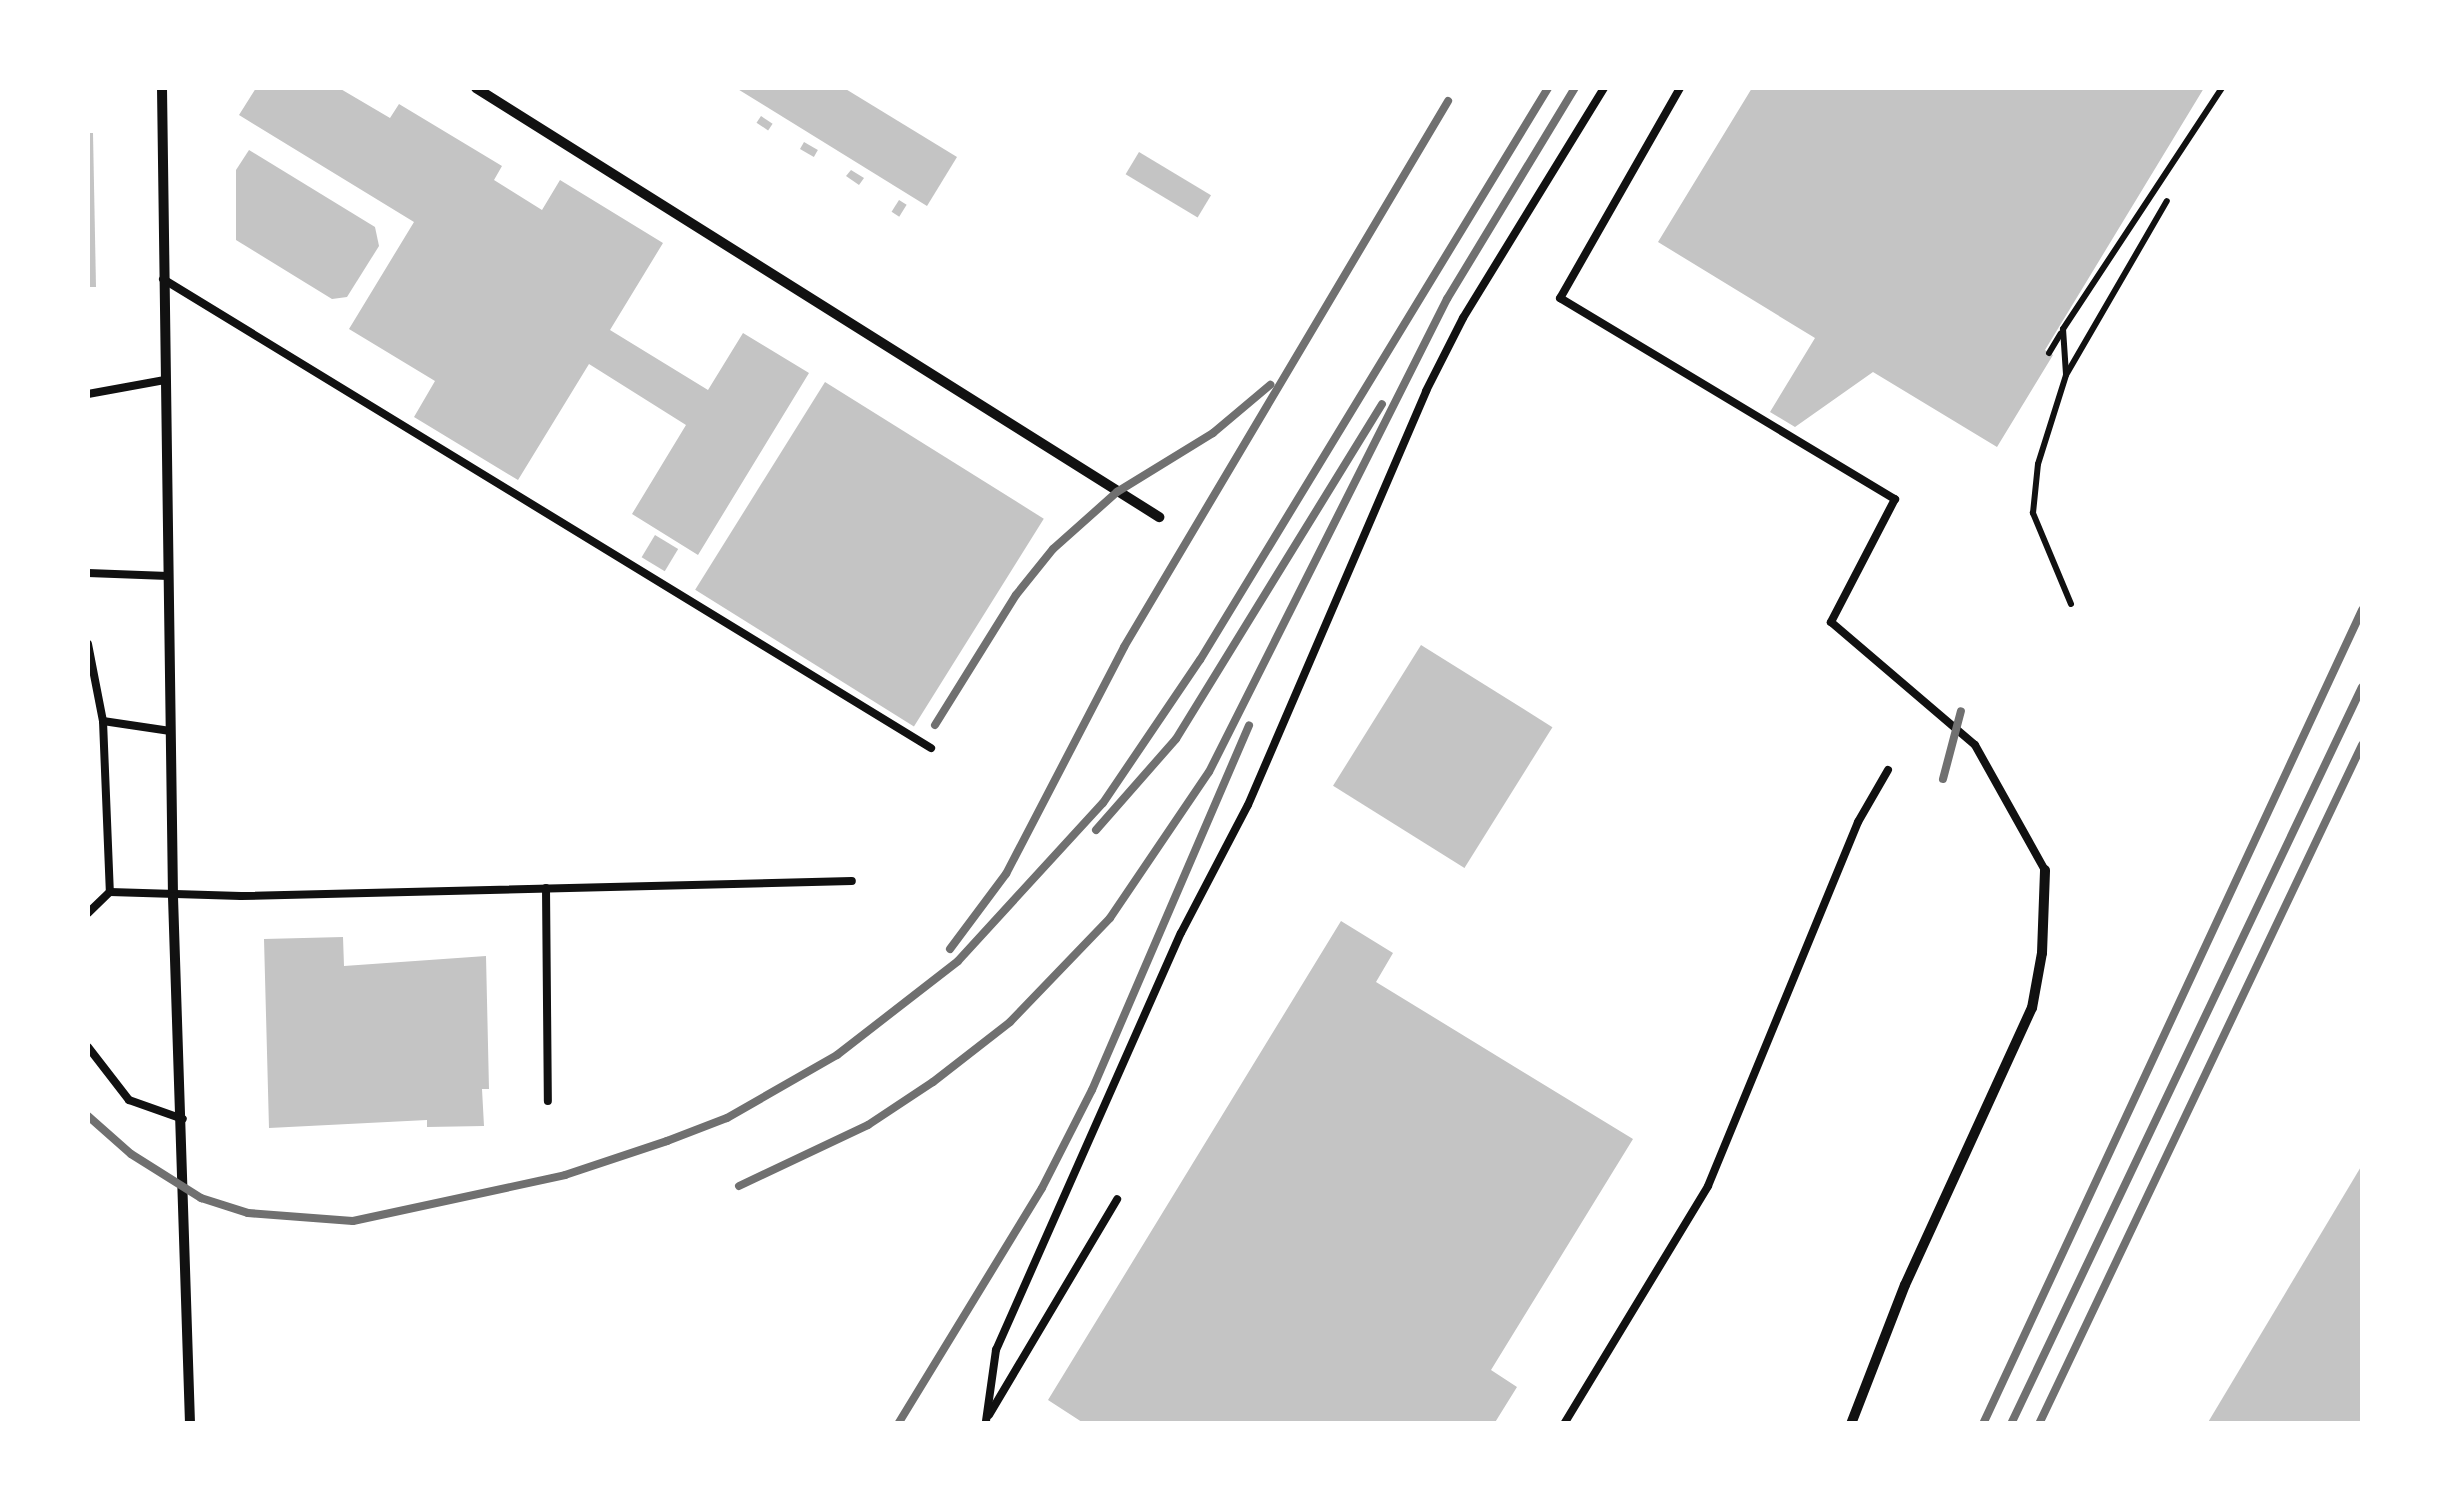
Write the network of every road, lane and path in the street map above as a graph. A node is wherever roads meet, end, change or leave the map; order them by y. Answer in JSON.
{"nodes":[{"id":1,"x":162,"y":88,"type":"edge"},
{"id":2,"x":476,"y":88,"type":"edge"},
{"id":3,"x":1604,"y":88,"type":"edge"},
{"id":4,"x":1680,"y":88,"type":"edge"},
{"id":5,"x":2222,"y":88,"type":"edge"},
{"id":6,"x":2167,"y":200,"type":"dead end"},
{"id":7,"x":163,"y":280,"type":"junction"},
{"id":8,"x":2063,"y":330,"type":"junction"},
{"id":9,"x":2049,"y":353,"type":"dead end"},
{"id":10,"x":2066,"y":375,"type":"junction"},
{"id":11,"x":165,"y":380,"type":"junction"},
{"id":12,"x":88,"y":394,"type":"edge"},
{"id":13,"x":1159,"y":518,"type":"dead end"},
{"id":14,"x":88,"y":572,"type":"edge"},
{"id":15,"x":168,"y":576,"type":"junction"},
{"id":16,"x":2071,"y":604,"type":"dead end"},
{"id":17,"x":88,"y":644,"type":"edge"},
{"id":18,"x":103,"y":721,"type":"junction"},
{"id":19,"x":170,"y":731,"type":"junction"},
{"id":20,"x":931,"y":748,"type":"dead end"},
{"id":21,"x":1888,"y":770,"type":"dead end"},
{"id":22,"x":2045,"y":870,"type":"joint"},
{"id":23,"x":852,"y":881,"type":"dead end"},
{"id":24,"x":546,"y":888,"type":"junction"},
{"id":25,"x":110,"y":892,"type":"junction"},
{"id":26,"x":172,"y":897,"type":"junction"},
{"id":27,"x":88,"y":913,"type":"edge"},
{"id":28,"x":88,"y":1048,"type":"edge"},
{"id":29,"x":548,"y":1101,"type":"dead end"},
{"id":30,"x":183,"y":1118,"type":"junction"},
{"id":31,"x":1118,"y":1199,"type":"dead end"},
{"id":32,"x":985,"y":1422,"type":"edge"},
{"id":33,"x":190,"y":1424,"type":"edge"},
{"id":34,"x":1564,"y":1424,"type":"edge"},
{"id":35,"x":1851,"y":1424,"type":"edge"}],
"edges":[{"from":1,"to":7,"type":"street"},
{"from":2,"to":13,"type":"street"},
{"from":3,"to":32,"type":"lane"},
{"from":4,"to":22,"type":"lane"},
{"from":5,"to":8,"type":"path"},
{"from":6,"to":10,"type":"path"},
{"from":7,"to":11,"type":"street"},
{"from":7,"to":20,"type":"lane"},
{"from":8,"to":9,"type":"path"},
{"from":8,"to":10,"type":"path"},
{"from":10,"to":16,"type":"path"},
{"from":11,"to":12,"type":"lane"},
{"from":11,"to":15,"type":"street"},
{"from":14,"to":15,"type":"lane"},
{"from":15,"to":19,"type":"street"},
{"from":17,"to":18,"type":"lane"},
{"from":18,"to":19,"type":"lane"},
{"from":18,"to":25,"type":"lane"},
{"from":19,"to":26,"type":"street"},
{"from":21,"to":34,"type":"lane"},
{"from":22,"to":35,"type":"street"},
{"from":23,"to":24,"type":"lane"},
{"from":24,"to":26,"type":"lane"},
{"from":24,"to":29,"type":"lane"},
{"from":25,"to":26,"type":"lane"},
{"from":25,"to":27,"type":"lane"},
{"from":26,"to":30,"type":"street"},
{"from":28,"to":30,"type":"lane"},
{"from":30,"to":33,"type":"street"},
{"from":31,"to":32,"type":"lane"}]}
